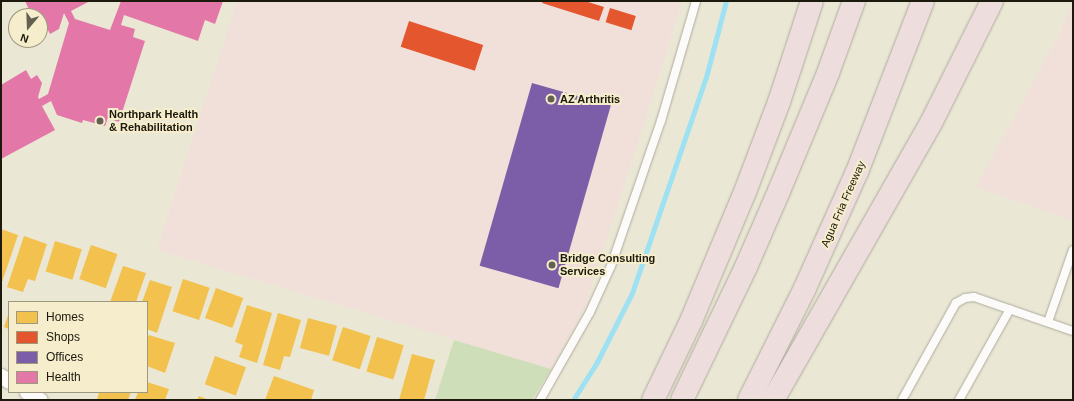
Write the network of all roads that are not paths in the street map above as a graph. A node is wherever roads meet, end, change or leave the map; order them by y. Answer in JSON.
{"nodes":[{"id":1,"x":696,"y":1,"type":"edge"},
{"id":2,"x":812,"y":1,"type":"edge"},
{"id":3,"x":854,"y":1,"type":"edge"},
{"id":4,"x":923,"y":1,"type":"edge"},
{"id":5,"x":992,"y":1,"type":"edge"},
{"id":6,"x":1073,"y":250,"type":"edge"},
{"id":7,"x":1010,"y":309,"type":"junction"},
{"id":8,"x":1048,"y":322,"type":"junction"},
{"id":9,"x":1073,"y":331,"type":"edge"},
{"id":10,"x":29,"y":393,"type":"edge"},
{"id":11,"x":40,"y":400,"type":"edge"},
{"id":12,"x":540,"y":400,"type":"edge"},
{"id":13,"x":653,"y":400,"type":"edge"},
{"id":14,"x":682,"y":400,"type":"edge"},
{"id":15,"x":748,"y":400,"type":"edge"},
{"id":16,"x":773,"y":400,"type":"edge"},
{"id":17,"x":902,"y":400,"type":"edge"},
{"id":18,"x":959,"y":400,"type":"edge"}],
"edges":[{"from":1,"to":12,"type":"lane"},
{"from":2,"to":13,"type":"highway"},
{"from":3,"to":14,"type":"highway"},
{"from":4,"to":15,"type":"highway","name":"Agua Fria Freeway"},
{"from":5,"to":16,"type":"highway"},
{"from":6,"to":8,"type":"lane"},
{"from":7,"to":8,"type":"lane"},
{"from":7,"to":17,"type":"lane"},
{"from":7,"to":18,"type":"lane"},
{"from":8,"to":9,"type":"lane"},
{"from":10,"to":11,"type":"street"}]}
